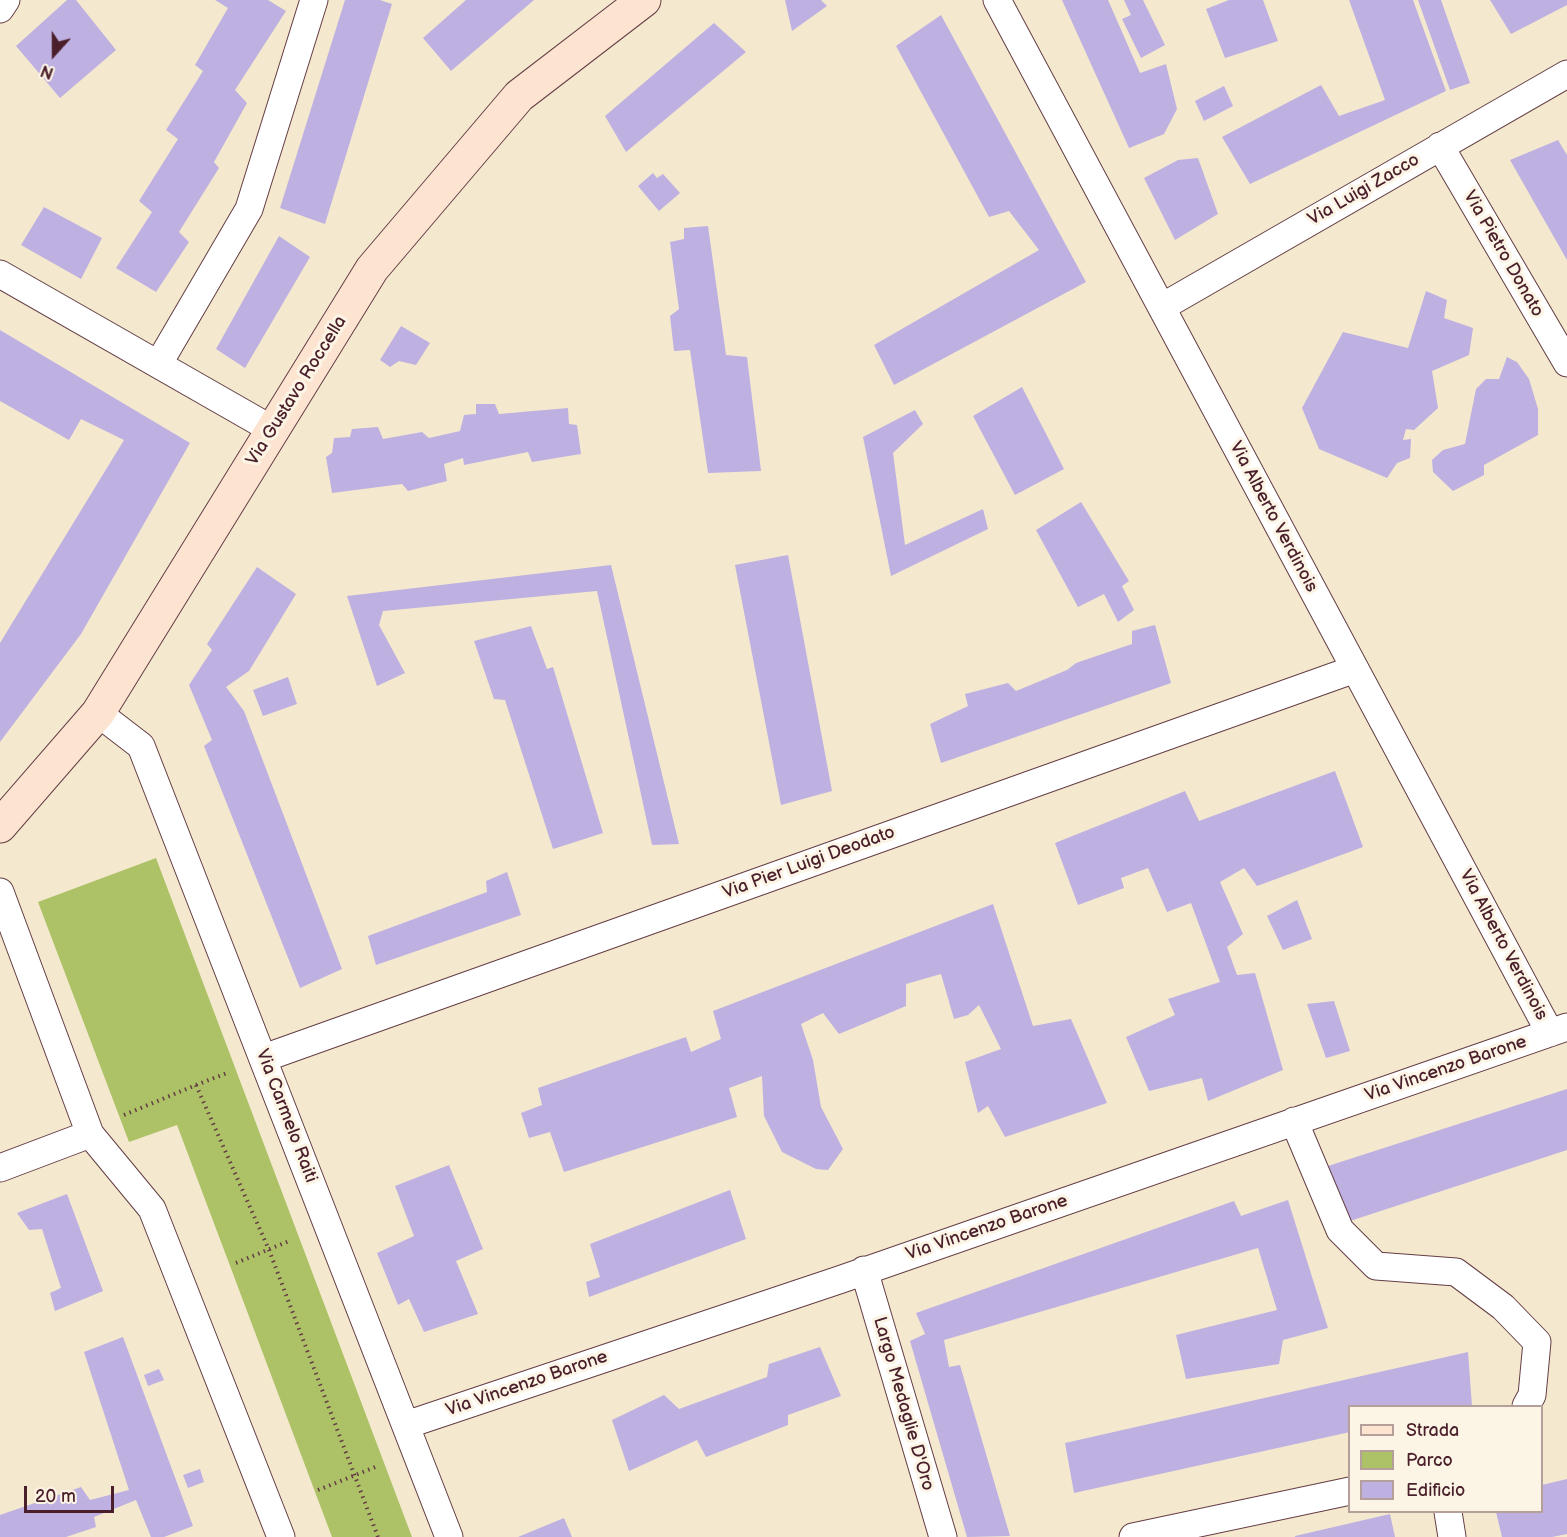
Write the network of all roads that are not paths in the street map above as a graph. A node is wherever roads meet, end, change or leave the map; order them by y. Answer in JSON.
{"nodes":[{"id":1,"x":6,"y":0,"type":"edge"},
{"id":2,"x":314,"y":0,"type":"edge"},
{"id":3,"x":644,"y":0,"type":"edge"},
{"id":4,"x":998,"y":0,"type":"edge"},
{"id":5,"x":0,"y":9,"type":"edge"},
{"id":6,"x":1567,"y":74,"type":"edge"},
{"id":7,"x":1440,"y":146,"type":"junction"},
{"id":8,"x":0,"y":274,"type":"edge"},
{"id":9,"x":1162,"y":307,"type":"junction"},
{"id":10,"x":159,"y":363,"type":"junction"},
{"id":11,"x":1567,"y":363,"type":"edge"},
{"id":12,"x":273,"y":430,"type":"junction"},
{"id":13,"x":1355,"y":669,"type":"junction"},
{"id":14,"x":98,"y":713,"type":"junction"},
{"id":15,"x":0,"y":826,"type":"edge"},
{"id":16,"x":0,"y":892,"type":"edge"},
{"id":17,"x":1558,"y":1030,"type":"edge"},
{"id":18,"x":264,"y":1058,"type":"junction"},
{"id":19,"x":1294,"y":1121,"type":"junction"},
{"id":20,"x":90,"y":1134,"type":"junction"},
{"id":21,"x":0,"y":1168,"type":"edge"},
{"id":22,"x":864,"y":1270,"type":"junction"},
{"id":23,"x":1527,"y":1405,"type":"edge"},
{"id":24,"x":406,"y":1425,"type":"junction"},
{"id":25,"x":1348,"y":1491,"type":"edge"},
{"id":26,"x":1448,"y":1513,"type":"edge"},
{"id":27,"x":281,"y":1537,"type":"edge"},
{"id":28,"x":449,"y":1537,"type":"edge"},
{"id":29,"x":943,"y":1537,"type":"edge"},
{"id":30,"x":1133,"y":1537,"type":"edge"},
{"id":31,"x":1452,"y":1537,"type":"edge"}],
"edges":[{"from":1,"to":5,"type":"street"},
{"from":2,"to":10,"type":"street"},
{"from":3,"to":12,"type":"street","name":"Via Gustavo Roccella"},
{"from":4,"to":9,"type":"street","name":"Via Alberto Verdinois"},
{"from":6,"to":7,"type":"street","name":"Via Luigi Zacco"},
{"from":7,"to":9,"type":"street","name":"Via Luigi Zacco"},
{"from":7,"to":11,"type":"street","name":"Via Pietro Donato"},
{"from":8,"to":10,"type":"street"},
{"from":9,"to":13,"type":"street","name":"Via Alberto Verdinois"},
{"from":10,"to":12,"type":"street"},
{"from":12,"to":14,"type":"street","name":"Via Gustavo Roccella"},
{"from":13,"to":17,"type":"street","name":"Via Alberto Verdinois"},
{"from":13,"to":18,"type":"street","name":"Via Pier Luigi Deodato"},
{"from":14,"to":15,"type":"street","name":"Via Gustavo Roccella"},
{"from":14,"to":18,"type":"street","name":"Via Carmelo Raiti"},
{"from":16,"to":20,"type":"street"},
{"from":17,"to":19,"type":"street","name":"Via Vincenzo Barone"},
{"from":18,"to":24,"type":"street","name":"Via Carmelo Raiti"},
{"from":19,"to":22,"type":"street","name":"Via Vincenzo Barone"},
{"from":19,"to":23,"type":"street"},
{"from":20,"to":21,"type":"street"},
{"from":20,"to":27,"type":"street"},
{"from":22,"to":24,"type":"street","name":"Via Vincenzo Barone"},
{"from":22,"to":29,"type":"street","name":"Largo Medaglie D'Oro"},
{"from":24,"to":28,"type":"street","name":"Via Carmelo Raiti"},
{"from":25,"to":30,"type":"street"},
{"from":26,"to":31,"type":"street"}]}
